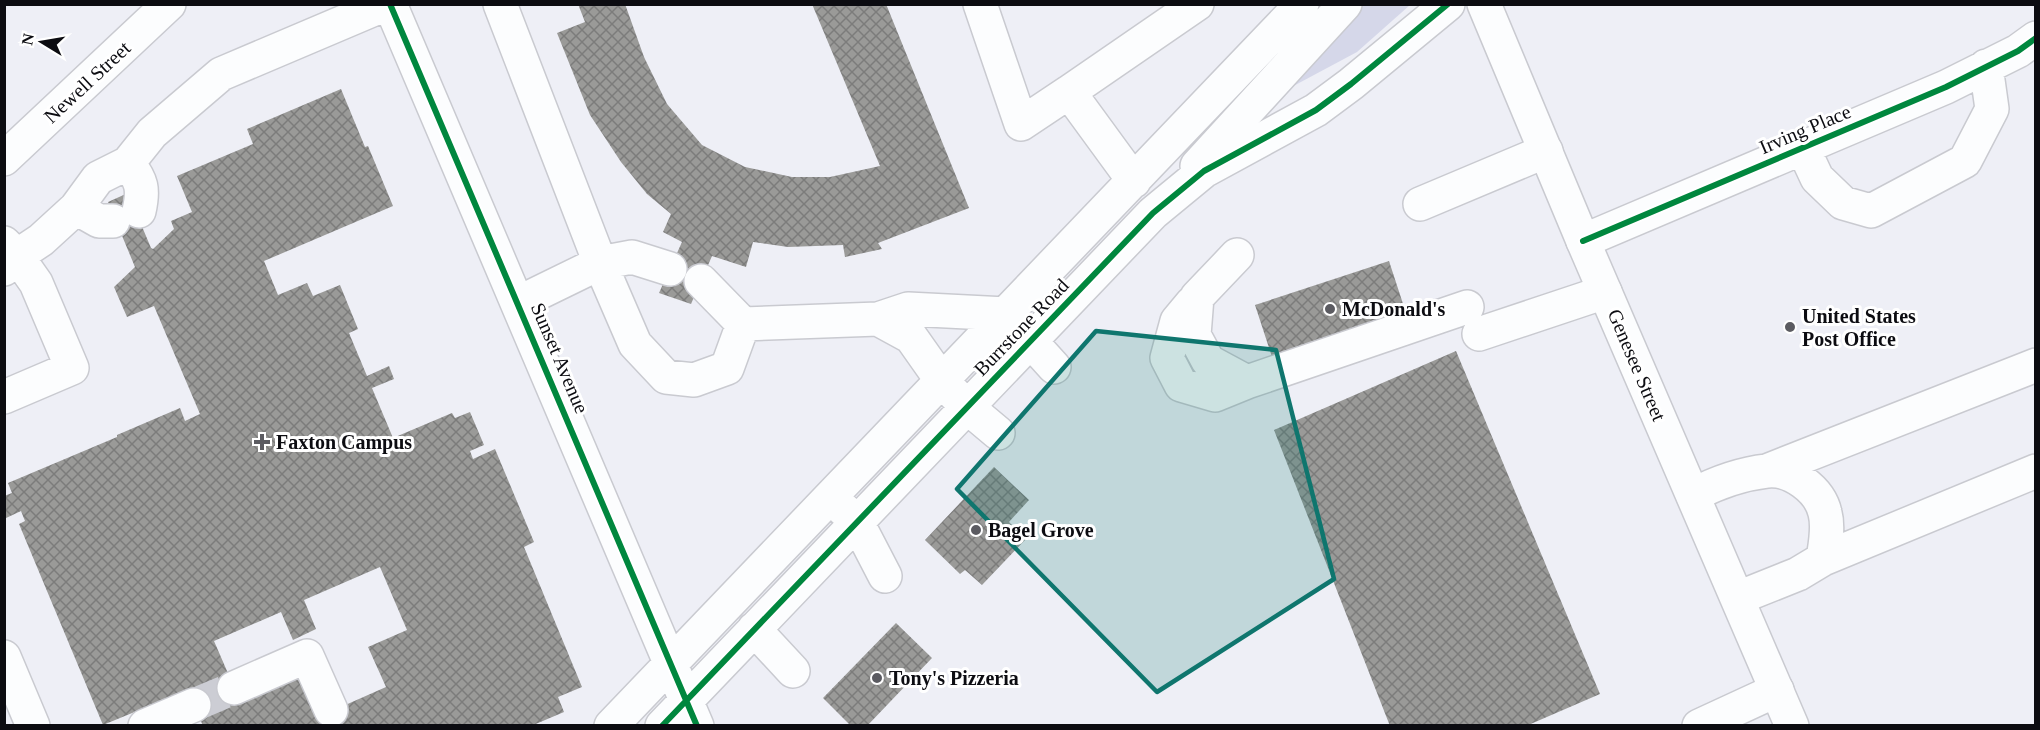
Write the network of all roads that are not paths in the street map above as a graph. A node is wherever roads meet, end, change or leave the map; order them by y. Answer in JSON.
{"nodes":[{"id":1,"x":169,"y":4,"type":"edge"},
{"id":2,"x":388,"y":4,"type":"edge"},
{"id":3,"x":500,"y":4,"type":"edge"},
{"id":4,"x":1197,"y":4,"type":"edge"},
{"id":5,"x":1302,"y":4,"type":"edge"},
{"id":6,"x":1346,"y":4,"type":"edge"},
{"id":7,"x":1448,"y":4,"type":"edge"},
{"id":8,"x":1484,"y":4,"type":"edge"},
{"id":9,"x":987,"y":7,"type":"edge"},
{"id":10,"x":2036,"y":38,"type":"edge"},
{"id":11,"x":1986,"y":66,"type":"junction"},
{"id":12,"x":1069,"y":92,"type":"junction"},
{"id":13,"x":1803,"y":148,"type":"junction"},
{"id":14,"x":1546,"y":151,"type":"junction"},
{"id":15,"x":4,"y":159,"type":"edge"},
{"id":16,"x":128,"y":163,"type":"junction"},
{"id":17,"x":1134,"y":181,"type":"junction"},
{"id":18,"x":1420,"y":204,"type":"dead end"},
{"id":19,"x":76,"y":208,"type":"junction"},
{"id":20,"x":1153,"y":213,"type":"junction"},
{"id":21,"x":1583,"y":241,"type":"junction"},
{"id":22,"x":1237,"y":255,"type":"dead end"},
{"id":23,"x":8,"y":256,"type":"edge"},
{"id":24,"x":600,"y":263,"type":"junction"},
{"id":25,"x":670,"y":269,"type":"dead end"},
{"id":26,"x":701,"y":281,"type":"dead end"},
{"id":27,"x":1605,"y":292,"type":"junction"},
{"id":28,"x":518,"y":303,"type":"junction"},
{"id":29,"x":1006,"y":314,"type":"junction"},
{"id":30,"x":878,"y":319,"type":"junction"},
{"id":31,"x":743,"y":324,"type":"junction"},
{"id":32,"x":1029,"y":342,"type":"junction"},
{"id":33,"x":2036,"y":365,"type":"edge"},
{"id":34,"x":1054,"y":367,"type":"dead end"},
{"id":35,"x":942,"y":381,"type":"junction"},
{"id":36,"x":4,"y":397,"type":"edge"},
{"id":37,"x":967,"y":407,"type":"junction"},
{"id":38,"x":998,"y":433,"type":"dead end"},
{"id":39,"x":1769,"y":470,"type":"junction"},
{"id":40,"x":2036,"y":471,"type":"edge"},
{"id":41,"x":1693,"y":495,"type":"junction"},
{"id":42,"x":830,"y":496,"type":"junction"},
{"id":43,"x":856,"y":522,"type":"junction"},
{"id":44,"x":1823,"y":559,"type":"junction"},
{"id":45,"x":885,"y":576,"type":"dead end"},
{"id":46,"x":1738,"y":598,"type":"junction"},
{"id":47,"x":754,"y":629,"type":"junction"},
{"id":48,"x":671,"y":661,"type":"junction"},
{"id":49,"x":793,"y":670,"type":"dead end"},
{"id":50,"x":8,"y":676,"type":"edge"},
{"id":51,"x":234,"y":688,"type":"tunnel mouth"},
{"id":52,"x":1777,"y":690,"type":"junction"},
{"id":53,"x":331,"y":710,"type":"dead end"},
{"id":54,"x":692,"y":713,"type":"edge"},
{"id":55,"x":33,"y":726,"type":"edge"},
{"id":56,"x":611,"y":726,"type":"edge"},
{"id":57,"x":662,"y":726,"type":"edge"},
{"id":58,"x":1699,"y":726,"type":"edge"},
{"id":59,"x":1792,"y":726,"type":"edge"}],
"edges":[{"from":1,"to":15,"type":"street","name":"Newell Street"},
{"from":2,"to":16,"type":"street"},
{"from":2,"to":28,"type":"street","name":"Sunset Avenue"},
{"from":3,"to":24,"type":"street"},
{"from":4,"to":12,"type":"street"},
{"from":5,"to":17,"type":"street","name":"Burrstone Road"},
{"from":6,"to":20,"type":"street"},
{"from":7,"to":20,"type":"street","name":"Burrstone Road"},
{"from":8,"to":14,"type":"street","name":"Genesee Street"},
{"from":9,"to":12,"type":"street"},
{"from":10,"to":11,"type":"street","name":"Irving Place"},
{"from":11,"to":13,"type":"street","name":"Irving Place"},
{"from":11,"to":13,"type":"street"},
{"from":12,"to":17,"type":"street"},
{"from":13,"to":21,"type":"street","name":"Irving Place"},
{"from":14,"to":18,"type":"street"},
{"from":14,"to":21,"type":"street","name":"Genesee Street"},
{"from":16,"to":19,"type":"street"},
{"from":16,"to":19,"type":"street"},
{"from":17,"to":29,"type":"street","name":"Burrstone Road"},
{"from":19,"to":23,"type":"street"},
{"from":20,"to":32,"type":"street","name":"Burrstone Road"},
{"from":21,"to":27,"type":"street","name":"Genesee Street"},
{"from":22,"to":27,"type":"street"},
{"from":23,"to":36,"type":"street"},
{"from":24,"to":25,"type":"street"},
{"from":24,"to":28,"type":"street"},
{"from":24,"to":31,"type":"street"},
{"from":26,"to":31,"type":"street"},
{"from":27,"to":41,"type":"street","name":"Genesee Street"},
{"from":28,"to":48,"type":"street","name":"Sunset Avenue"},
{"from":29,"to":30,"type":"street"},
{"from":29,"to":32,"type":"street"},
{"from":29,"to":35,"type":"street","name":"Burrstone Road"},
{"from":30,"to":31,"type":"street"},
{"from":30,"to":35,"type":"street"},
{"from":32,"to":34,"type":"street"},
{"from":32,"to":37,"type":"street","name":"Burrstone Road"},
{"from":33,"to":39,"type":"street"},
{"from":35,"to":37,"type":"street"},
{"from":35,"to":42,"type":"street","name":"Burrstone Road"},
{"from":37,"to":38,"type":"street"},
{"from":37,"to":43,"type":"street","name":"Burrstone Road"},
{"from":39,"to":41,"type":"street"},
{"from":39,"to":44,"type":"street"},
{"from":40,"to":44,"type":"street"},
{"from":41,"to":46,"type":"street","name":"Genesee Street"},
{"from":42,"to":43,"type":"street"},
{"from":42,"to":48,"type":"street","name":"Burrstone Road"},
{"from":43,"to":45,"type":"street"},
{"from":43,"to":47,"type":"street","name":"Burrstone Road"},
{"from":44,"to":46,"type":"street"},
{"from":46,"to":52,"type":"street","name":"Genesee Street"},
{"from":47,"to":49,"type":"street"},
{"from":47,"to":54,"type":"street","name":"Burrstone Road"},
{"from":48,"to":54,"type":"street","name":"Sunset Avenue"},
{"from":48,"to":56,"type":"street","name":"Burrstone Road"},
{"from":50,"to":55,"type":"street"},
{"from":51,"to":53,"type":"street"},
{"from":52,"to":58,"type":"street"},
{"from":52,"to":59,"type":"street","name":"Genesee Street"},
{"from":54,"to":57,"type":"street","name":"Burrstone Road"}]}
